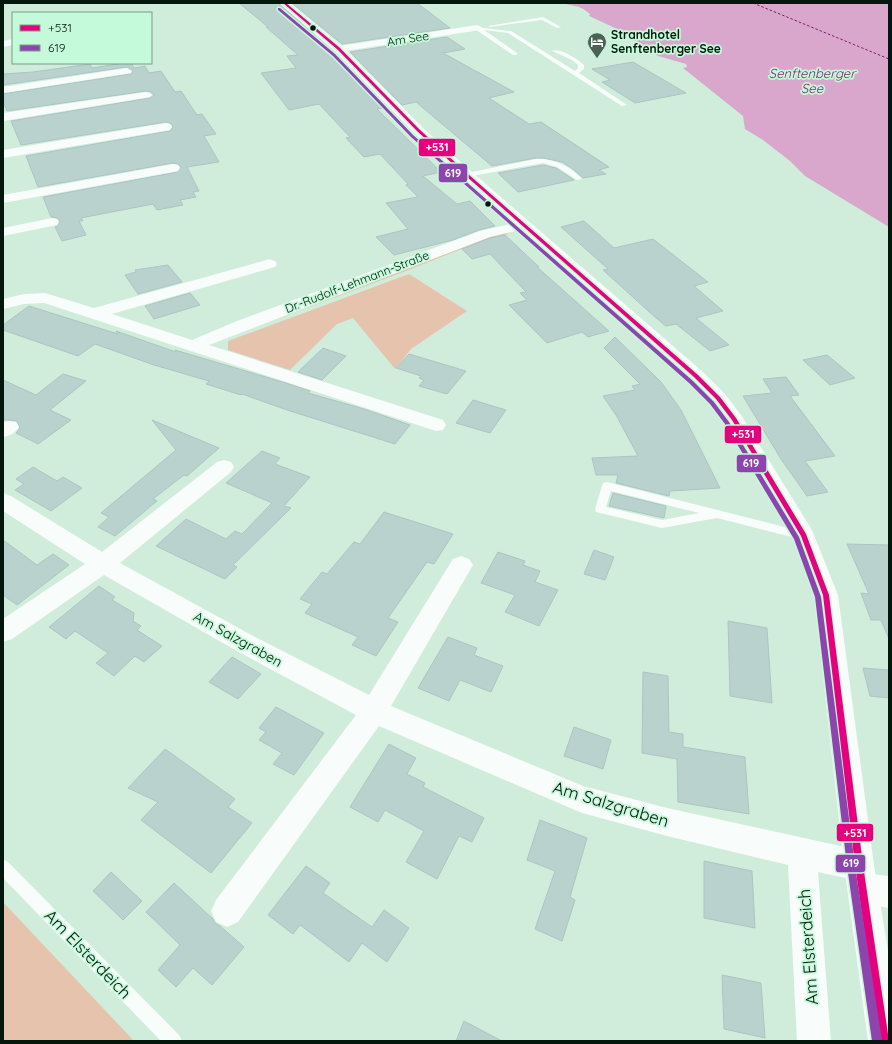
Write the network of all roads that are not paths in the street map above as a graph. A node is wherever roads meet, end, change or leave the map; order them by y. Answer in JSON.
{"nodes":[{"id":1,"x":284,"y":3,"type":"edge"},
{"id":2,"x":477,"y":28,"type":"junction"},
{"id":3,"x":559,"y":28,"type":"dead end"},
{"id":4,"x":339,"y":49,"type":"junction"},
{"id":5,"x":566,"y":49,"type":"dead end"},
{"id":6,"x":555,"y":51,"type":"junction"},
{"id":7,"x":544,"y":53,"type":"junction"},
{"id":8,"x":515,"y":54,"type":"dead end"},
{"id":9,"x":128,"y":71,"type":"dead end"},
{"id":10,"x":576,"y":73,"type":"junction"},
{"id":11,"x":3,"y":90,"type":"edge"},
{"id":12,"x":146,"y":95,"type":"dead end"},
{"id":13,"x":624,"y":105,"type":"dead end"},
{"id":14,"x":3,"y":117,"type":"edge"},
{"id":15,"x":166,"y":127,"type":"dead end"},
{"id":16,"x":3,"y":154,"type":"edge"},
{"id":17,"x":173,"y":168,"type":"dead end"},
{"id":18,"x":468,"y":175,"type":"junction"},
{"id":19,"x":578,"y":179,"type":"dead end"},
{"id":20,"x":3,"y":199,"type":"edge"},
{"id":21,"x":52,"y":222,"type":"dead end"},
{"id":22,"x":523,"y":225,"type":"junction"},
{"id":23,"x":3,"y":232,"type":"edge"},
{"id":24,"x":269,"y":264,"type":"dead end"},
{"id":25,"x":3,"y":304,"type":"edge"},
{"id":26,"x":93,"y":314,"type":"junction"},
{"id":27,"x":192,"y":346,"type":"junction"},
{"id":28,"x":436,"y":425,"type":"dead end"},
{"id":29,"x":224,"y":467,"type":"dead end"},
{"id":30,"x":3,"y":501,"type":"edge"},
{"id":31,"x":716,"y":514,"type":"junction"},
{"id":32,"x":804,"y":536,"type":"junction"},
{"id":33,"x":103,"y":564,"type":"junction"},
{"id":34,"x":461,"y":565,"type":"dead end"},
{"id":35,"x":3,"y":632,"type":"edge"},
{"id":36,"x":374,"y":711,"type":"junction"},
{"id":37,"x":802,"y":852,"type":"junction"},
{"id":38,"x":3,"y":867,"type":"edge"},
{"id":39,"x":870,"y":881,"type":"edge"},
{"id":40,"x":227,"y":911,"type":"dead end"},
{"id":41,"x":173,"y":1041,"type":"edge"},
{"id":42,"x":814,"y":1041,"type":"edge"},
{"id":43,"x":886,"y":1041,"type":"edge"}],
"edges":[{"from":1,"to":4,"type":"street"},
{"from":2,"to":3,"type":"lane"},
{"from":2,"to":4,"type":"street","name":"Am See"},
{"from":2,"to":7,"type":"lane"},
{"from":2,"to":8,"type":"lane"},
{"from":4,"to":18,"type":"street"},
{"from":5,"to":6,"type":"lane"},
{"from":6,"to":7,"type":"lane"},
{"from":6,"to":10,"type":"lane"},
{"from":7,"to":10,"type":"lane"},
{"from":9,"to":11,"type":"street"},
{"from":10,"to":13,"type":"lane"},
{"from":12,"to":14,"type":"street"},
{"from":15,"to":16,"type":"street"},
{"from":17,"to":20,"type":"street"},
{"from":18,"to":19,"type":"lane"},
{"from":18,"to":22,"type":"street"},
{"from":21,"to":23,"type":"street"},
{"from":22,"to":27,"type":"street","name":"Dr.-Rudolf-Lehmann-Straße"},
{"from":22,"to":32,"type":"street"},
{"from":24,"to":26,"type":"street"},
{"from":25,"to":26,"type":"street"},
{"from":26,"to":27,"type":"street"},
{"from":27,"to":28,"type":"street"},
{"from":29,"to":33,"type":"street"},
{"from":30,"to":33,"type":"street","name":"Am Salzgraben"},
{"from":31,"to":31,"type":"lane"},
{"from":31,"to":32,"type":"lane"},
{"from":32,"to":39,"type":"street"},
{"from":33,"to":35,"type":"street"},
{"from":33,"to":36,"type":"street","name":"Am Salzgraben"},
{"from":34,"to":36,"type":"street"},
{"from":36,"to":37,"type":"street","name":"Am Salzgraben"},
{"from":36,"to":40,"type":"street"},
{"from":37,"to":39,"type":"street","name":"Am Salzgraben"},
{"from":37,"to":42,"type":"street","name":"Am Elsterdeich"},
{"from":38,"to":41,"type":"lane","name":"Am Elsterdeich"},
{"from":39,"to":43,"type":"street"}]}
